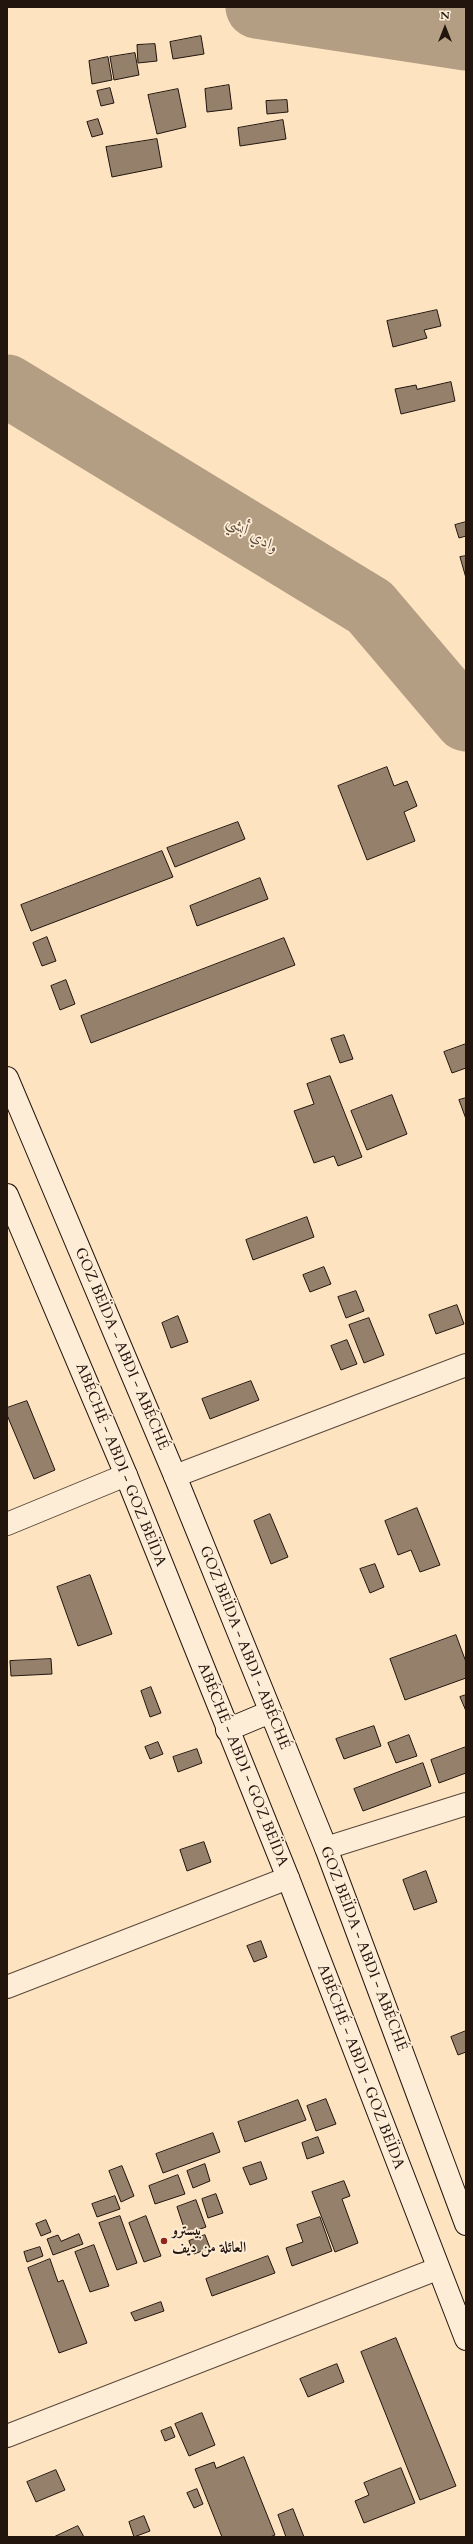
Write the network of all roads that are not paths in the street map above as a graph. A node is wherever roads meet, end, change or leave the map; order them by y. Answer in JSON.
{"nodes":[{"id":1,"x":7,"y":1078,"type":"edge"},
{"id":2,"x":7,"y":1195,"type":"edge"},
{"id":3,"x":466,"y":1365,"type":"edge"},
{"id":4,"x":126,"y":1475,"type":"junction"},
{"id":5,"x":175,"y":1476,"type":"junction"},
{"id":6,"x":7,"y":1524,"type":"edge"},
{"id":7,"x":270,"y":1712,"type":"junction"},
{"id":8,"x":227,"y":1730,"type":"junction"},
{"id":9,"x":466,"y":1804,"type":"edge"},
{"id":10,"x":326,"y":1848,"type":"junction"},
{"id":11,"x":288,"y":1878,"type":"junction"},
{"id":12,"x":7,"y":1987,"type":"edge"},
{"id":13,"x":466,"y":2224,"type":"edge"},
{"id":14,"x":438,"y":2269,"type":"junction"},
{"id":15,"x":466,"y":2339,"type":"edge"},
{"id":16,"x":7,"y":2436,"type":"edge"}],
"edges":[{"from":1,"to":5,"type":"main road","name":"GOZ BEÏDA - ABDI - ABÉCHÉ"},
{"from":2,"to":4,"type":"main road","name":"ABÉCHÉ - ABDI - GOZ BEÏDA"},
{"from":3,"to":5,"type":"main road"},
{"from":4,"to":6,"type":"main road"},
{"from":4,"to":8,"type":"main road","name":"ABÉCHÉ - ABDI - GOZ BEÏDA"},
{"from":5,"to":7,"type":"main road","name":"GOZ BEÏDA - ABDI - ABÉCHÉ"},
{"from":7,"to":8,"type":"main road"},
{"from":7,"to":10,"type":"main road","name":"GOZ BEÏDA - ABDI - ABÉCHÉ"},
{"from":8,"to":11,"type":"main road","name":"ABÉCHÉ - ABDI - GOZ BEÏDA"},
{"from":9,"to":10,"type":"main road"},
{"from":10,"to":13,"type":"main road","name":"GOZ BEÏDA - ABDI - ABÉCHÉ"},
{"from":11,"to":12,"type":"main road"},
{"from":11,"to":14,"type":"main road","name":"ABÉCHÉ - ABDI - GOZ BEÏDA"},
{"from":14,"to":15,"type":"main road","name":"ABÉCHÉ - ABDI - GOZ BEÏDA"},
{"from":14,"to":16,"type":"main road"}]}
